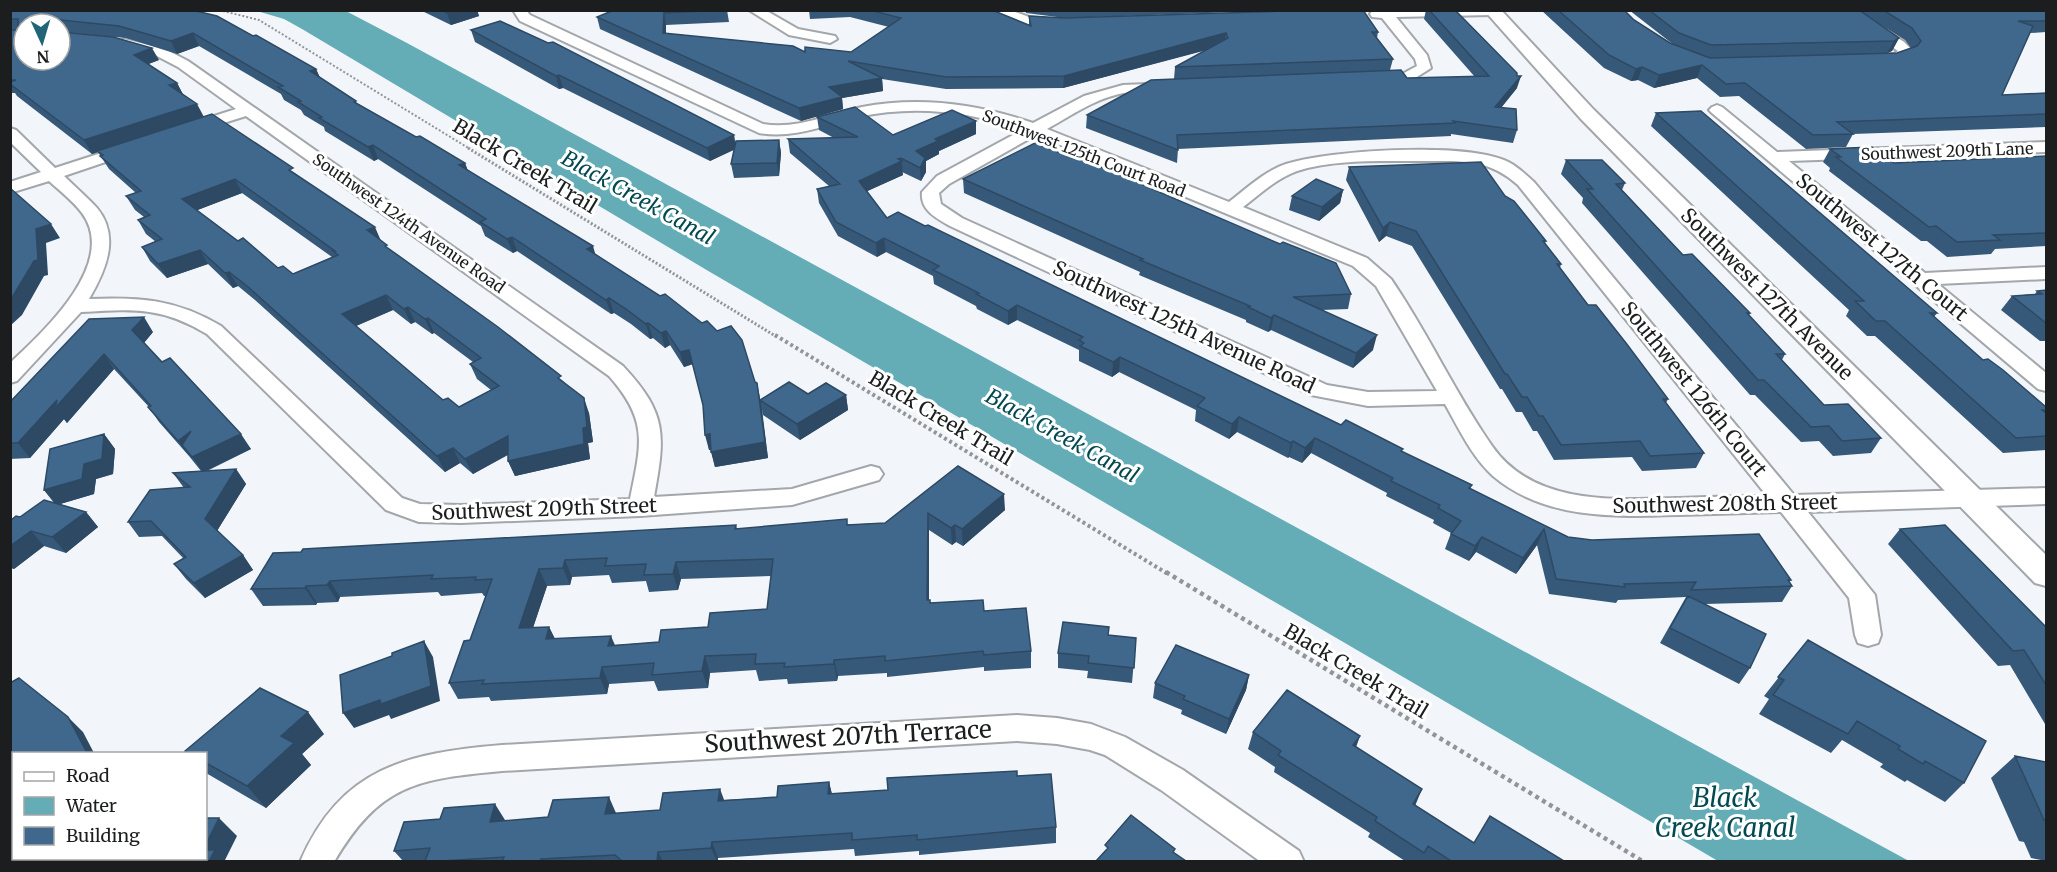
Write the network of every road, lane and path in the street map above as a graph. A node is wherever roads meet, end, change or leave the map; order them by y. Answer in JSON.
{"nodes":[{"id":1,"x":219,"y":10,"type":"edge"},
{"id":2,"x":519,"y":10,"type":"edge"},
{"id":3,"x":755,"y":10,"type":"edge"},
{"id":4,"x":996,"y":10,"type":"edge"},
{"id":5,"x":1844,"y":10,"type":"edge"},
{"id":6,"x":1492,"y":11,"type":"edge"},
{"id":7,"x":1384,"y":12,"type":"edge"},
{"id":8,"x":1362,"y":15,"type":"edge"},
{"id":9,"x":1077,"y":24,"type":"edge"},
{"id":10,"x":830,"y":39,"type":"dead end"},
{"id":11,"x":102,"y":40,"type":"edge"},
{"id":12,"x":1866,"y":59,"type":"edge"},
{"id":13,"x":1365,"y":79,"type":"edge"},
{"id":14,"x":1180,"y":85,"type":"edge"},
{"id":15,"x":248,"y":110,"type":"junction"},
{"id":16,"x":1717,"y":110,"type":"dead end"},
{"id":17,"x":1034,"y":131,"type":"junction"},
{"id":18,"x":10,"y":133,"type":"edge"},
{"id":19,"x":178,"y":133,"type":"edge"},
{"id":20,"x":145,"y":143,"type":"edge"},
{"id":21,"x":2046,"y":147,"type":"edge"},
{"id":22,"x":1775,"y":157,"type":"junction"},
{"id":23,"x":54,"y":174,"type":"junction"},
{"id":24,"x":10,"y":188,"type":"edge"},
{"id":25,"x":1230,"y":208,"type":"junction"},
{"id":26,"x":2046,"y":273,"type":"edge"},
{"id":27,"x":1922,"y":279,"type":"junction"},
{"id":28,"x":75,"y":306,"type":"junction"},
{"id":29,"x":10,"y":376,"type":"edge"},
{"id":30,"x":2046,"y":384,"type":"edge"},
{"id":31,"x":1452,"y":397,"type":"junction"},
{"id":32,"x":871,"y":474,"type":"dead end"},
{"id":33,"x":2046,"y":496,"type":"edge"},
{"id":34,"x":1971,"y":498,"type":"junction"},
{"id":35,"x":1788,"y":503,"type":"junction"},
{"id":36,"x":640,"y":507,"type":"junction"},
{"id":37,"x":2046,"y":574,"type":"edge"},
{"id":38,"x":1868,"y":635,"type":"dead end"},
{"id":39,"x":316,"y":861,"type":"edge"},
{"id":40,"x":1288,"y":861,"type":"edge"},
{"id":41,"x":1644,"y":861,"type":"edge"}],
"edges":[{"from":1,"to":41,"type":"path","name":"Black Creek Trail"},
{"from":2,"to":17,"type":"street","name":"Southwest 125th Court Road"},
{"from":3,"to":10,"type":"street"},
{"from":4,"to":9,"type":"street"},
{"from":5,"to":12,"type":"street"},
{"from":6,"to":7,"type":"street"},
{"from":6,"to":34,"type":"street","name":"Southwest 127th Avenue"},
{"from":7,"to":8,"type":"street"},
{"from":7,"to":13,"type":"street"},
{"from":11,"to":15,"type":"street","name":"Southwest 124th Avenue Road"},
{"from":14,"to":17,"type":"street"},
{"from":15,"to":19,"type":"street"},
{"from":15,"to":36,"type":"street","name":"Southwest 124th Avenue Road"},
{"from":16,"to":22,"type":"street","name":"Southwest 127th Court"},
{"from":17,"to":25,"type":"street","name":"Southwest 125th Court Road"},
{"from":17,"to":31,"type":"street","name":"Southwest 125th Avenue Road"},
{"from":18,"to":23,"type":"street"},
{"from":20,"to":23,"type":"street"},
{"from":21,"to":22,"type":"street","name":"Southwest 209th Lane"},
{"from":22,"to":27,"type":"street","name":"Southwest 127th Court"},
{"from":23,"to":24,"type":"street"},
{"from":23,"to":28,"type":"street"},
{"from":25,"to":31,"type":"street","name":"Southwest 125th Court Road"},
{"from":25,"to":35,"type":"street","name":"Southwest 126th Court"},
{"from":26,"to":27,"type":"street"},
{"from":27,"to":30,"type":"street","name":"Southwest 127th Court"},
{"from":28,"to":29,"type":"street"},
{"from":28,"to":36,"type":"street","name":"Southwest 209th Street"},
{"from":31,"to":35,"type":"street","name":"Southwest 208th Street"},
{"from":32,"to":36,"type":"street","name":"Southwest 209th Street"},
{"from":33,"to":34,"type":"street","name":"Southwest 208th Street"},
{"from":34,"to":35,"type":"street","name":"Southwest 208th Street"},
{"from":34,"to":37,"type":"street","name":"Southwest 127th Avenue"},
{"from":35,"to":38,"type":"street","name":"Southwest 126th Court"},
{"from":39,"to":40,"type":"street","name":"Southwest 207th Terrace"}]}
